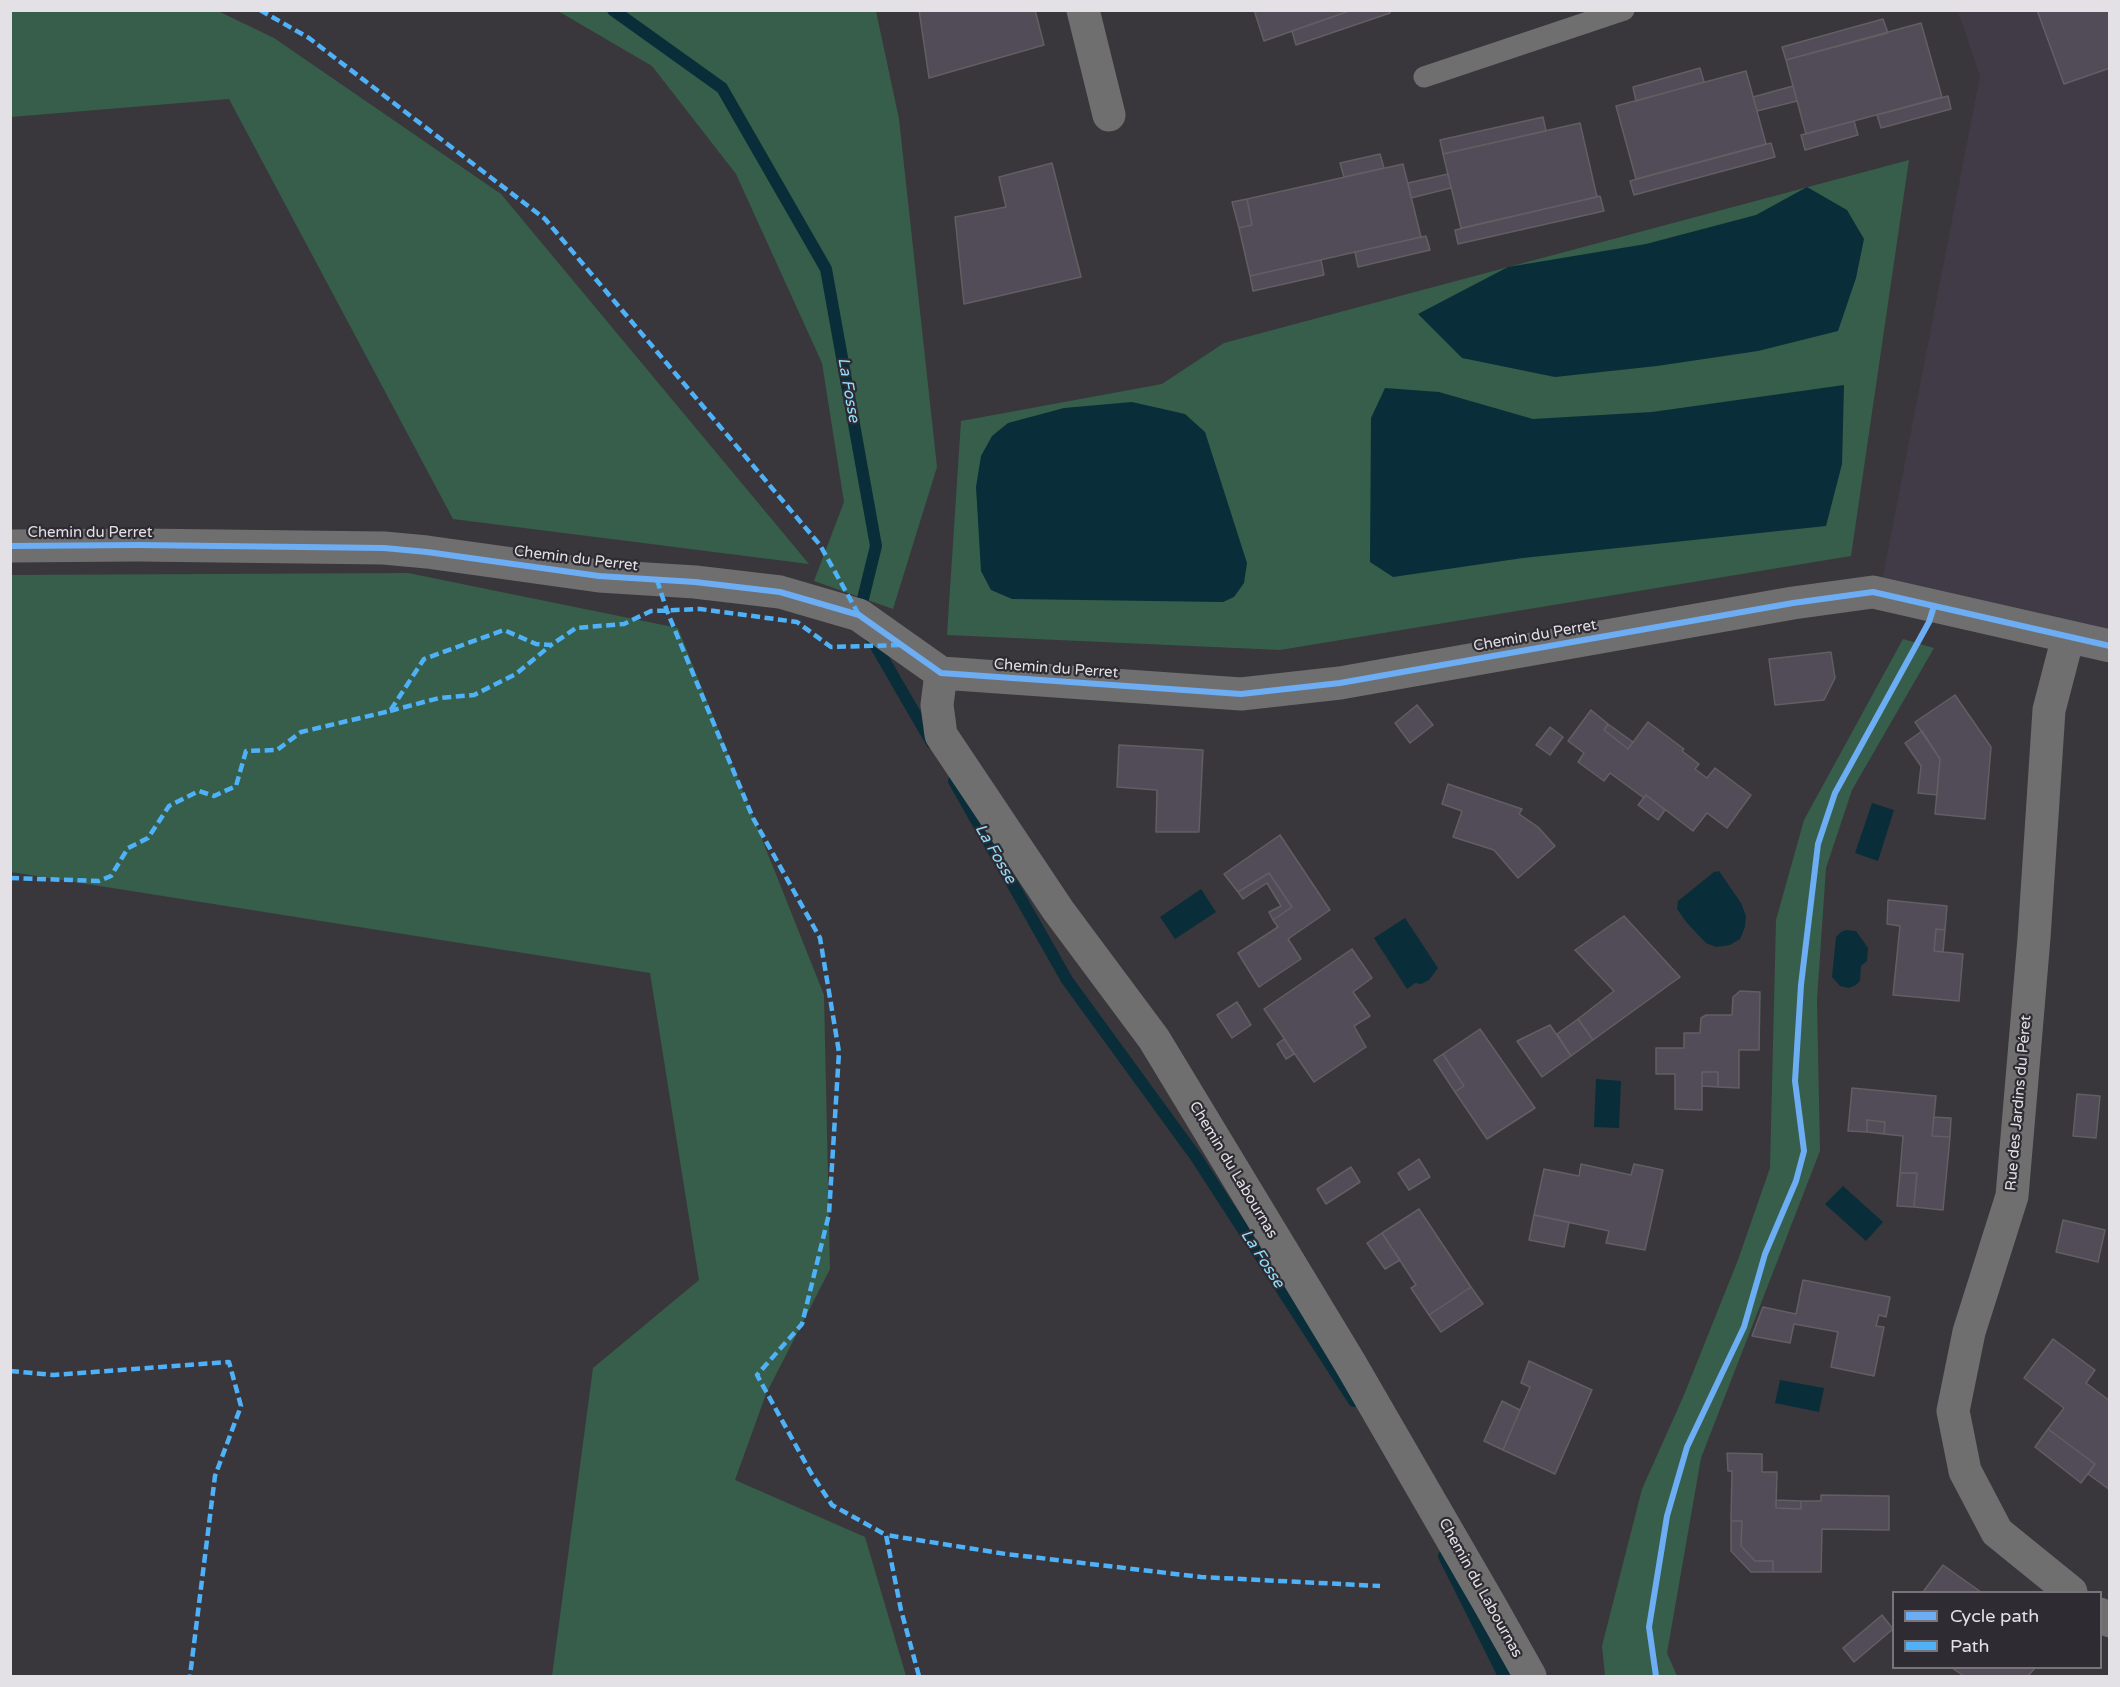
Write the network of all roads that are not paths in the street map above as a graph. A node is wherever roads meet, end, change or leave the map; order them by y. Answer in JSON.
{"nodes":[{"id":1,"x":1083,"y":10,"type":"edge"},
{"id":2,"x":1624,"y":10,"type":"edge"},
{"id":3,"x":1424,"y":77,"type":"dead end"},
{"id":4,"x":1108,"y":115,"type":"dead end"},
{"id":5,"x":10,"y":546,"type":"edge"},
{"id":6,"x":2068,"y":637,"type":"junction"},
{"id":7,"x":2109,"y":646,"type":"edge"},
{"id":8,"x":941,"y":673,"type":"junction"},
{"id":9,"x":2069,"y":1591,"type":"edge"},
{"id":10,"x":1530,"y":1677,"type":"edge"}],
"edges":[{"from":1,"to":4,"type":"street"},
{"from":2,"to":3,"type":"lane"},
{"from":5,"to":8,"type":"street","name":"Chemin du Perret"},
{"from":6,"to":7,"type":"street","name":"Chemin du Perret"},
{"from":6,"to":8,"type":"street","name":"Chemin du Perret"},
{"from":6,"to":9,"type":"street","name":"Rue des Jardins du Péret"},
{"from":8,"to":10,"type":"street","name":"Chemin du Labournas"}]}
